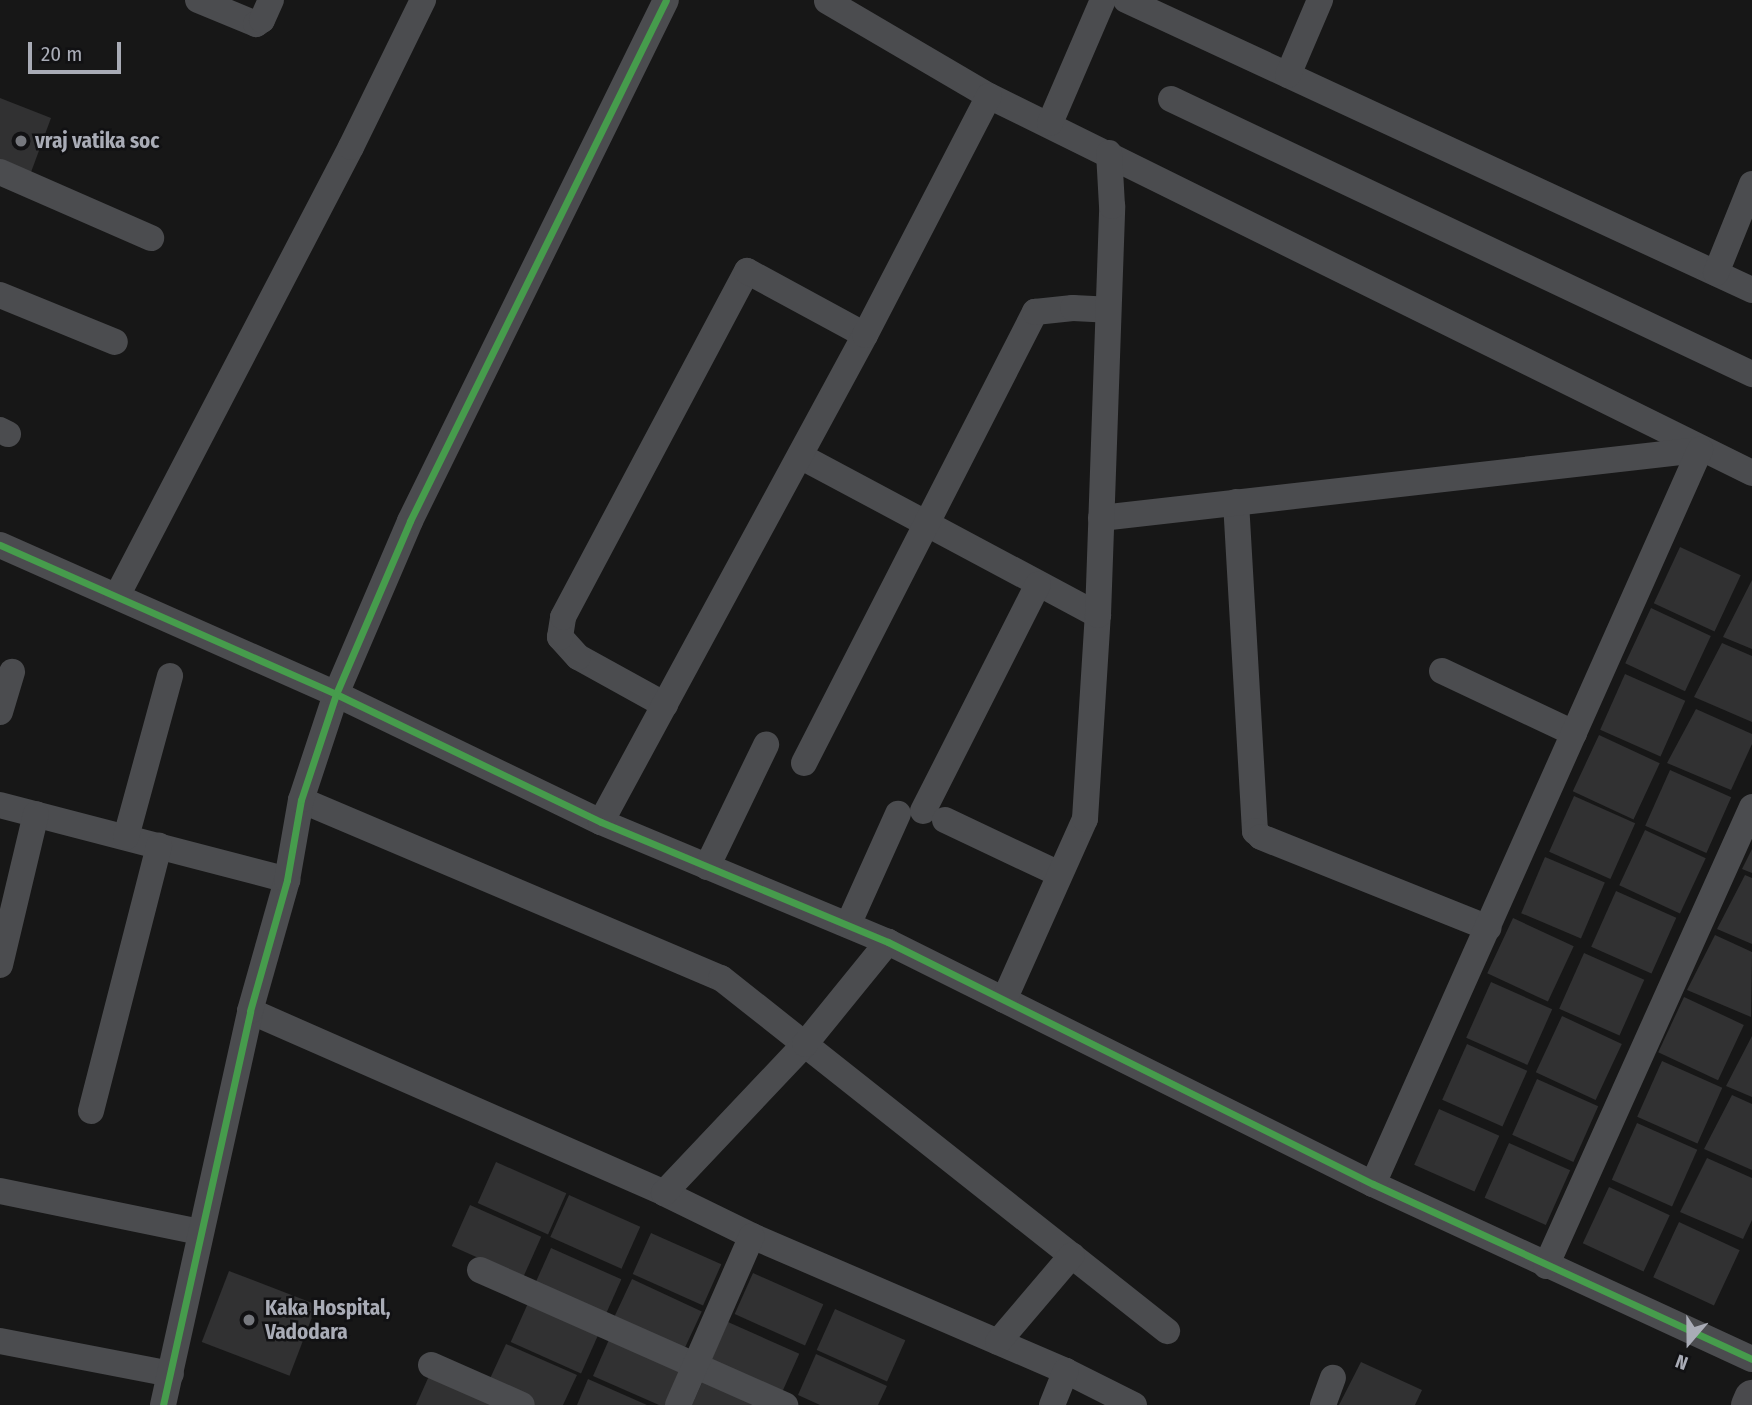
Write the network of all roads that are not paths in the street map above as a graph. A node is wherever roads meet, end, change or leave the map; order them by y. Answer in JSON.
{"nodes":[{"id":1,"x":198,"y":0,"type":"edge"},
{"id":2,"x":271,"y":0,"type":"edge"},
{"id":3,"x":423,"y":0,"type":"edge"},
{"id":4,"x":666,"y":0,"type":"edge"},
{"id":5,"x":1103,"y":0,"type":"edge"},
{"id":6,"x":1126,"y":0,"type":"edge"},
{"id":7,"x":1320,"y":0,"type":"edge"},
{"id":8,"x":827,"y":1,"type":"edge"},
{"id":9,"x":1289,"y":75,"type":"junction"},
{"id":10,"x":989,"y":96,"type":"junction"},
{"id":11,"x":1171,"y":99,"type":"dead end"},
{"id":12,"x":1050,"y":123,"type":"junction"},
{"id":13,"x":1109,"y":153,"type":"junction"},
{"id":14,"x":0,"y":172,"type":"edge"},
{"id":15,"x":1752,"y":184,"type":"edge"},
{"id":16,"x":151,"y":237,"type":"dead end"},
{"id":17,"x":1716,"y":273,"type":"junction"},
{"id":18,"x":1752,"y":289,"type":"edge"},
{"id":19,"x":0,"y":295,"type":"edge"},
{"id":20,"x":1108,"y":310,"type":"junction"},
{"id":21,"x":865,"y":335,"type":"junction"},
{"id":22,"x":115,"y":342,"type":"dead end"},
{"id":23,"x":1752,"y":374,"type":"edge"},
{"id":24,"x":1700,"y":450,"type":"junction"},
{"id":25,"x":800,"y":456,"type":"junction"},
{"id":26,"x":1752,"y":473,"type":"edge"},
{"id":27,"x":1236,"y":502,"type":"junction"},
{"id":28,"x":1101,"y":518,"type":"junction"},
{"id":29,"x":927,"y":522,"type":"junction"},
{"id":30,"x":0,"y":545,"type":"edge"},
{"id":31,"x":1038,"y":584,"type":"junction"},
{"id":32,"x":117,"y":596,"type":"junction"},
{"id":33,"x":1098,"y":615,"type":"junction"},
{"id":34,"x":12,"y":671,"type":"dead end"},
{"id":35,"x":1442,"y":671,"type":"dead end"},
{"id":36,"x":170,"y":676,"type":"dead end"},
{"id":37,"x":336,"y":694,"type":"junction"},
{"id":38,"x":665,"y":705,"type":"junction"},
{"id":39,"x":0,"y":712,"type":"edge"},
{"id":40,"x":1574,"y":733,"type":"junction"},
{"id":41,"x":766,"y":745,"type":"dead end"},
{"id":42,"x":804,"y":763,"type":"dead end"},
{"id":43,"x":301,"y":800,"type":"junction"},
{"id":44,"x":0,"y":805,"type":"edge"},
{"id":45,"x":1752,"y":807,"type":"edge"},
{"id":46,"x":36,"y":814,"type":"junction"},
{"id":47,"x":922,"y":815,"type":"junction"},
{"id":48,"x":601,"y":822,"type":"junction"},
{"id":49,"x":126,"y":838,"type":"junction"},
{"id":50,"x":159,"y":846,"type":"junction"},
{"id":51,"x":707,"y":867,"type":"junction"},
{"id":52,"x":1059,"y":874,"type":"junction"},
{"id":53,"x":286,"y":880,"type":"junction"},
{"id":54,"x":848,"y":925,"type":"junction"},
{"id":55,"x":1488,"y":928,"type":"junction"},
{"id":56,"x":888,"y":942,"type":"junction"},
{"id":57,"x":0,"y":965,"type":"edge"},
{"id":58,"x":1004,"y":1000,"type":"junction"},
{"id":59,"x":250,"y":1010,"type":"junction"},
{"id":60,"x":805,"y":1044,"type":"junction"},
{"id":61,"x":91,"y":1111,"type":"dead end"},
{"id":62,"x":1373,"y":1184,"type":"junction"},
{"id":63,"x":0,"y":1191,"type":"edge"},
{"id":64,"x":664,"y":1193,"type":"junction"},
{"id":65,"x":200,"y":1232,"type":"junction"},
{"id":66,"x":752,"y":1236,"type":"junction"},
{"id":67,"x":1072,"y":1255,"type":"junction"},
{"id":68,"x":1546,"y":1266,"type":"junction"},
{"id":69,"x":480,"y":1270,"type":"dead end"},
{"id":70,"x":1167,"y":1331,"type":"dead end"},
{"id":71,"x":0,"y":1340,"type":"edge"},
{"id":72,"x":998,"y":1342,"type":"junction"},
{"id":73,"x":1752,"y":1359,"type":"edge"},
{"id":74,"x":431,"y":1365,"type":"dead end"},
{"id":75,"x":695,"y":1366,"type":"junction"},
{"id":76,"x":1066,"y":1371,"type":"junction"},
{"id":77,"x":171,"y":1374,"type":"junction"},
{"id":78,"x":1333,"y":1378,"type":"dead end"},
{"id":79,"x":1752,"y":1398,"type":"edge"},
{"id":80,"x":163,"y":1405,"type":"edge"},
{"id":81,"x":522,"y":1405,"type":"edge"},
{"id":82,"x":678,"y":1405,"type":"edge"},
{"id":83,"x":785,"y":1405,"type":"edge"},
{"id":84,"x":1052,"y":1405,"type":"edge"},
{"id":85,"x":1134,"y":1405,"type":"edge"},
{"id":86,"x":1323,"y":1405,"type":"edge"},
{"id":87,"x":1749,"y":1405,"type":"edge"}],
"edges":[{"from":1,"to":2,"type":"street"},
{"from":3,"to":32,"type":"street"},
{"from":4,"to":37,"type":"street"},
{"from":5,"to":12,"type":"street"},
{"from":6,"to":9,"type":"street"},
{"from":7,"to":9,"type":"street"},
{"from":8,"to":10,"type":"street"},
{"from":9,"to":17,"type":"street"},
{"from":10,"to":12,"type":"street"},
{"from":10,"to":21,"type":"street"},
{"from":11,"to":23,"type":"street"},
{"from":12,"to":13,"type":"street"},
{"from":13,"to":20,"type":"street"},
{"from":13,"to":24,"type":"street"},
{"from":14,"to":16,"type":"street"},
{"from":15,"to":17,"type":"street"},
{"from":17,"to":18,"type":"street"},
{"from":19,"to":22,"type":"street"},
{"from":20,"to":28,"type":"street"},
{"from":20,"to":29,"type":"street"},
{"from":21,"to":25,"type":"street"},
{"from":21,"to":38,"type":"street"},
{"from":24,"to":26,"type":"street"},
{"from":24,"to":27,"type":"street"},
{"from":24,"to":40,"type":"street"},
{"from":25,"to":29,"type":"street"},
{"from":25,"to":38,"type":"street"},
{"from":27,"to":28,"type":"street"},
{"from":27,"to":55,"type":"street"},
{"from":28,"to":33,"type":"street"},
{"from":29,"to":31,"type":"street"},
{"from":29,"to":42,"type":"street"},
{"from":30,"to":32,"type":"street"},
{"from":31,"to":33,"type":"street"},
{"from":31,"to":47,"type":"street"},
{"from":32,"to":37,"type":"street"},
{"from":33,"to":52,"type":"street"},
{"from":34,"to":39,"type":"street"},
{"from":35,"to":40,"type":"street"},
{"from":36,"to":49,"type":"street"},
{"from":37,"to":43,"type":"street"},
{"from":37,"to":48,"type":"street"},
{"from":38,"to":48,"type":"street"},
{"from":40,"to":55,"type":"street"},
{"from":41,"to":51,"type":"street"},
{"from":43,"to":53,"type":"street"},
{"from":43,"to":60,"type":"street"},
{"from":44,"to":46,"type":"street"},
{"from":45,"to":68,"type":"street"},
{"from":46,"to":49,"type":"street"},
{"from":46,"to":57,"type":"street"},
{"from":47,"to":52,"type":"street"},
{"from":47,"to":54,"type":"street"},
{"from":48,"to":51,"type":"street"},
{"from":49,"to":50,"type":"street"},
{"from":50,"to":53,"type":"street"},
{"from":50,"to":61,"type":"street"},
{"from":51,"to":54,"type":"street"},
{"from":52,"to":58,"type":"street"},
{"from":53,"to":59,"type":"street"},
{"from":54,"to":56,"type":"street"},
{"from":55,"to":62,"type":"street"},
{"from":56,"to":58,"type":"street"},
{"from":56,"to":60,"type":"street"},
{"from":58,"to":62,"type":"street"},
{"from":59,"to":64,"type":"street"},
{"from":59,"to":65,"type":"street"},
{"from":60,"to":64,"type":"street"},
{"from":60,"to":67,"type":"street"},
{"from":62,"to":68,"type":"street"},
{"from":63,"to":65,"type":"street"},
{"from":64,"to":66,"type":"street"},
{"from":65,"to":77,"type":"street"},
{"from":66,"to":72,"type":"street"},
{"from":66,"to":75,"type":"street"},
{"from":67,"to":70,"type":"street"},
{"from":67,"to":72,"type":"street"},
{"from":68,"to":73,"type":"street"},
{"from":69,"to":75,"type":"street"},
{"from":71,"to":77,"type":"street"},
{"from":72,"to":76,"type":"street"},
{"from":74,"to":81,"type":"street"},
{"from":75,"to":82,"type":"street"},
{"from":75,"to":83,"type":"street"},
{"from":76,"to":84,"type":"street"},
{"from":76,"to":85,"type":"street"},
{"from":77,"to":80,"type":"street"},
{"from":78,"to":86,"type":"street"},
{"from":79,"to":87,"type":"street"}]}
